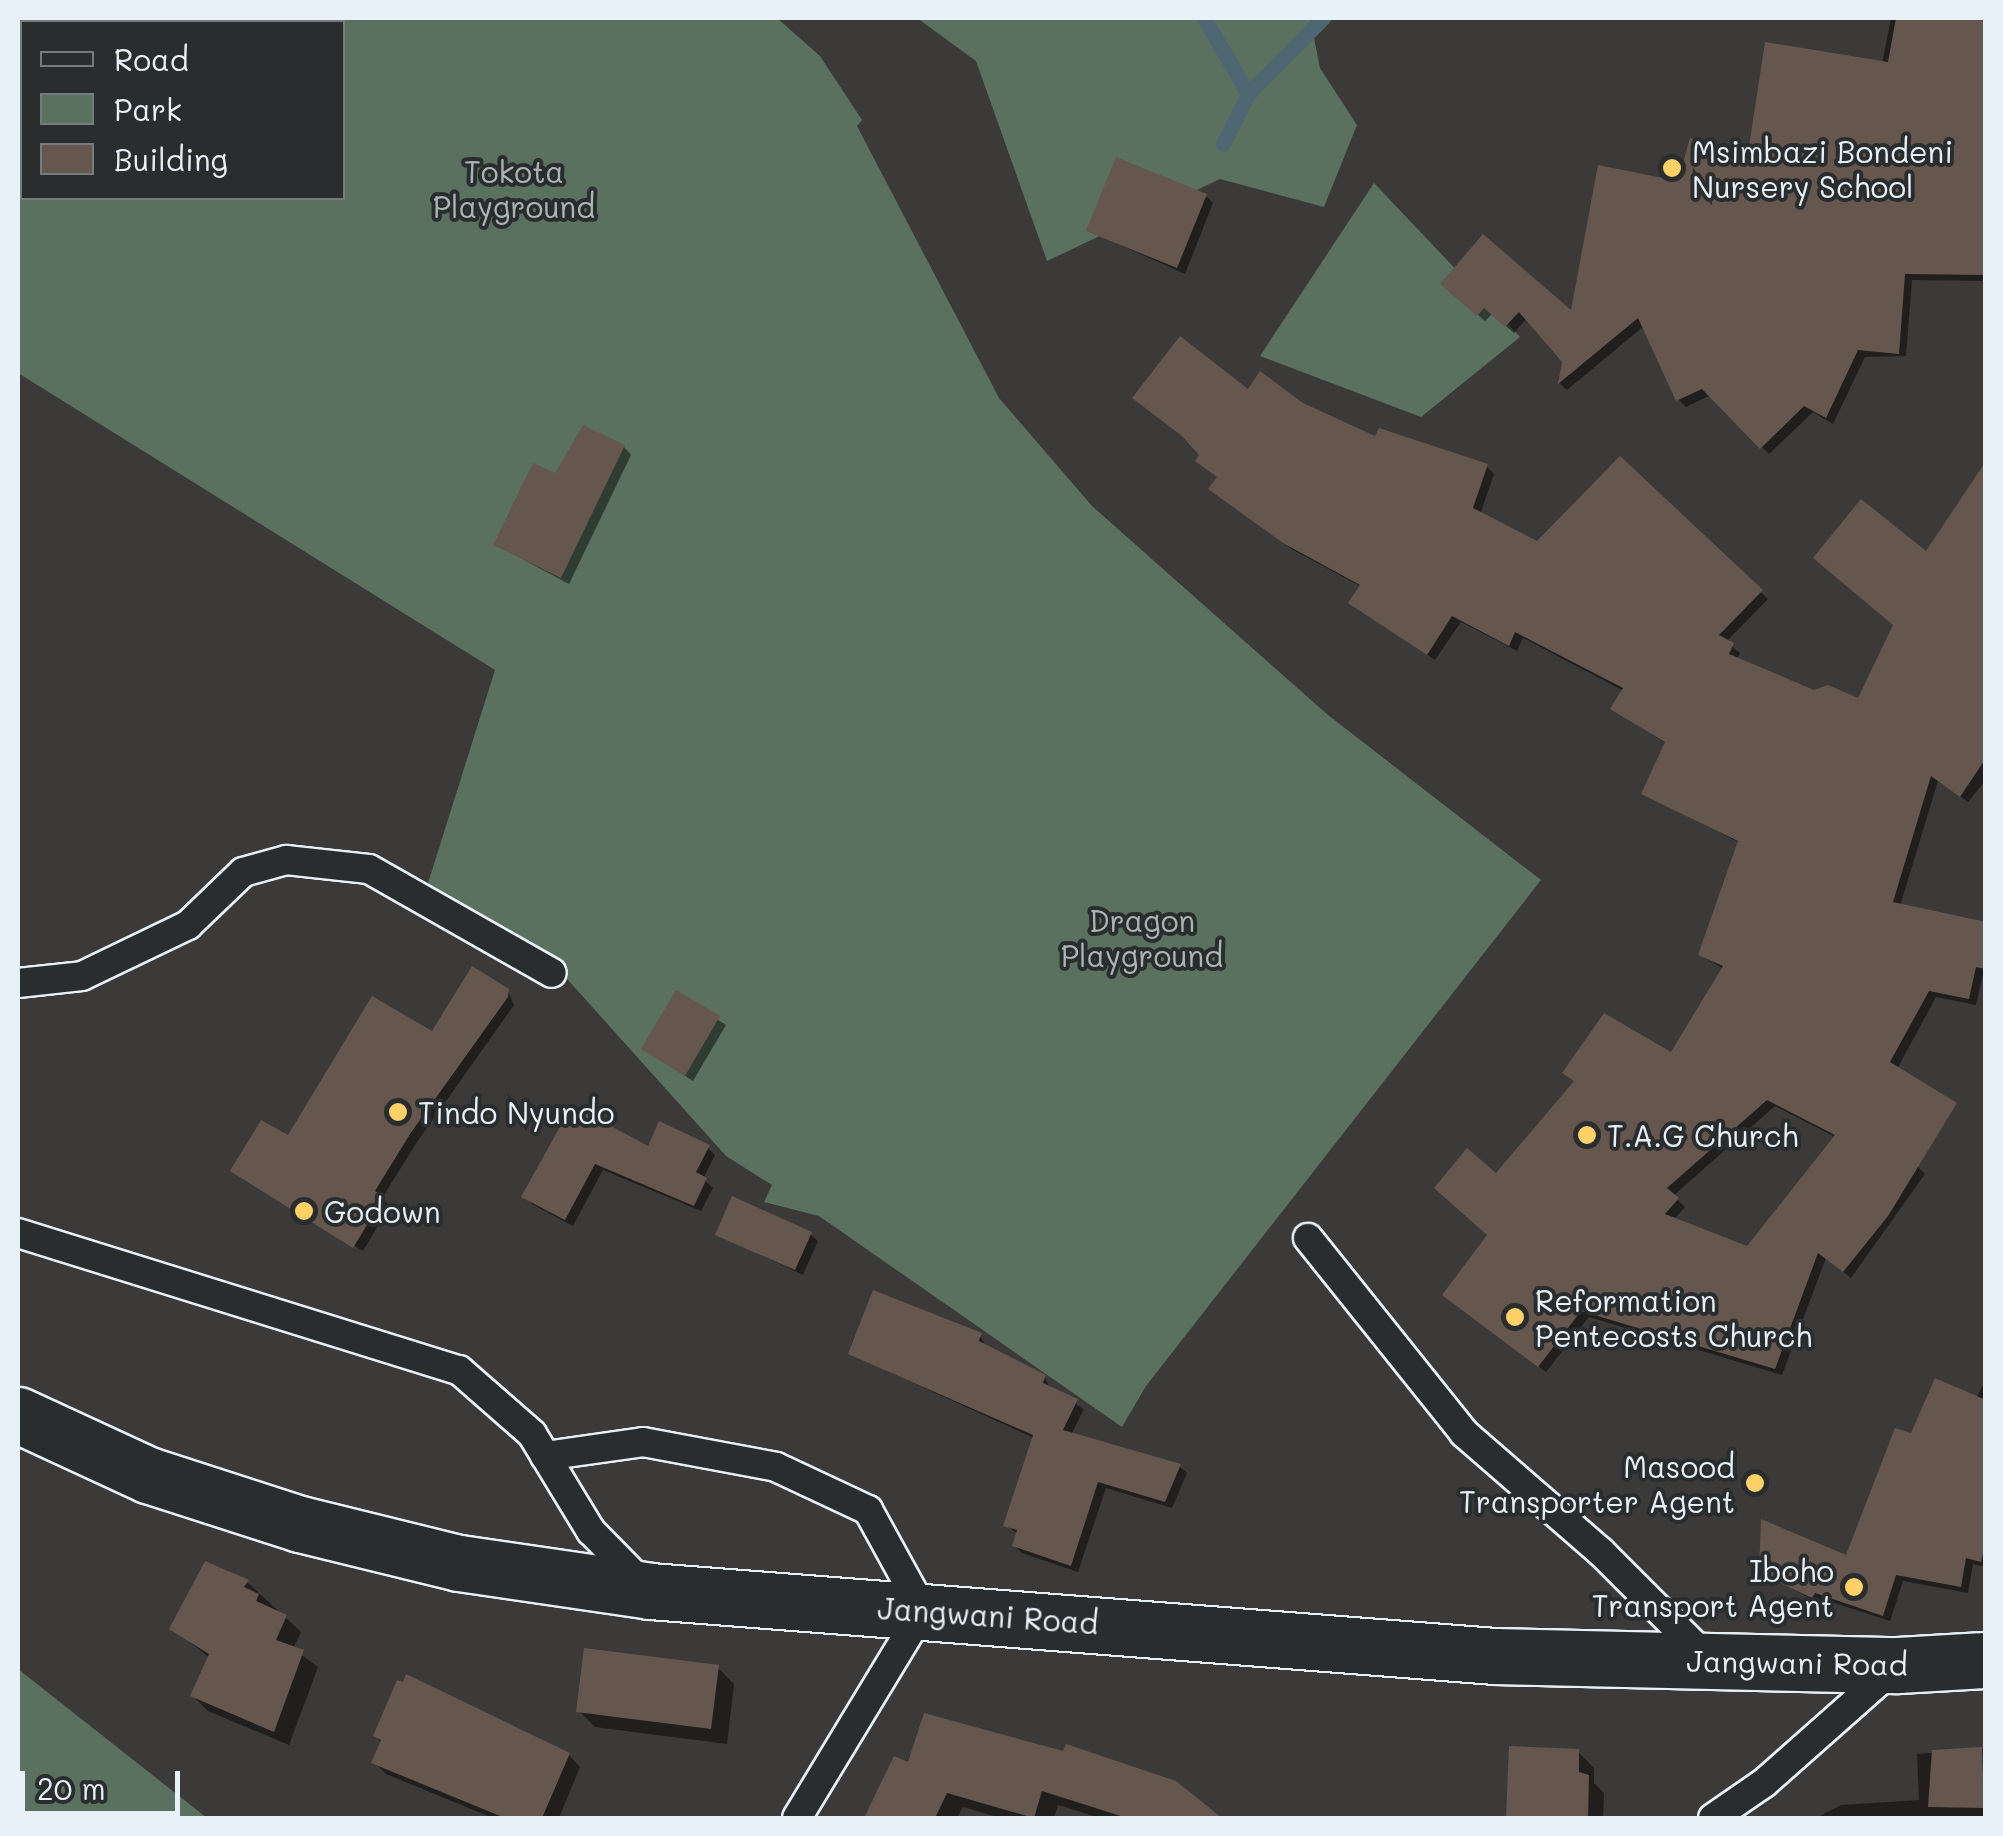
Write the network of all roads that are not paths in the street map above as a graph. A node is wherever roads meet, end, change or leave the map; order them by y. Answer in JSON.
{"nodes":[{"id":1,"x":552,"y":973,"type":"dead end"},
{"id":2,"x":18,"y":983,"type":"edge"},
{"id":3,"x":18,"y":1233,"type":"edge"},
{"id":4,"x":1308,"y":1238,"type":"dead end"},
{"id":5,"x":18,"y":1415,"type":"edge"},
{"id":6,"x":545,"y":1456,"type":"junction"},
{"id":7,"x":650,"y":1591,"type":"junction"},
{"id":8,"x":924,"y":1610,"type":"junction"},
{"id":9,"x":1708,"y":1660,"type":"junction"},
{"id":10,"x":1986,"y":1660,"type":"edge"},
{"id":11,"x":1898,"y":1665,"type":"junction"},
{"id":12,"x":796,"y":1818,"type":"edge"},
{"id":13,"x":1713,"y":1818,"type":"edge"}],
"edges":[{"from":1,"to":2,"type":"lane"},
{"from":3,"to":6,"type":"lane"},
{"from":4,"to":9,"type":"lane"},
{"from":5,"to":7,"type":"street","name":"Jangwani Road"},
{"from":6,"to":7,"type":"lane"},
{"from":6,"to":8,"type":"lane"},
{"from":7,"to":8,"type":"street","name":"Jangwani Road"},
{"from":8,"to":9,"type":"street","name":"Jangwani Road"},
{"from":8,"to":12,"type":"lane"},
{"from":9,"to":11,"type":"street","name":"Jangwani Road"},
{"from":10,"to":11,"type":"street","name":"Jangwani Road"},
{"from":11,"to":13,"type":"lane"}]}
